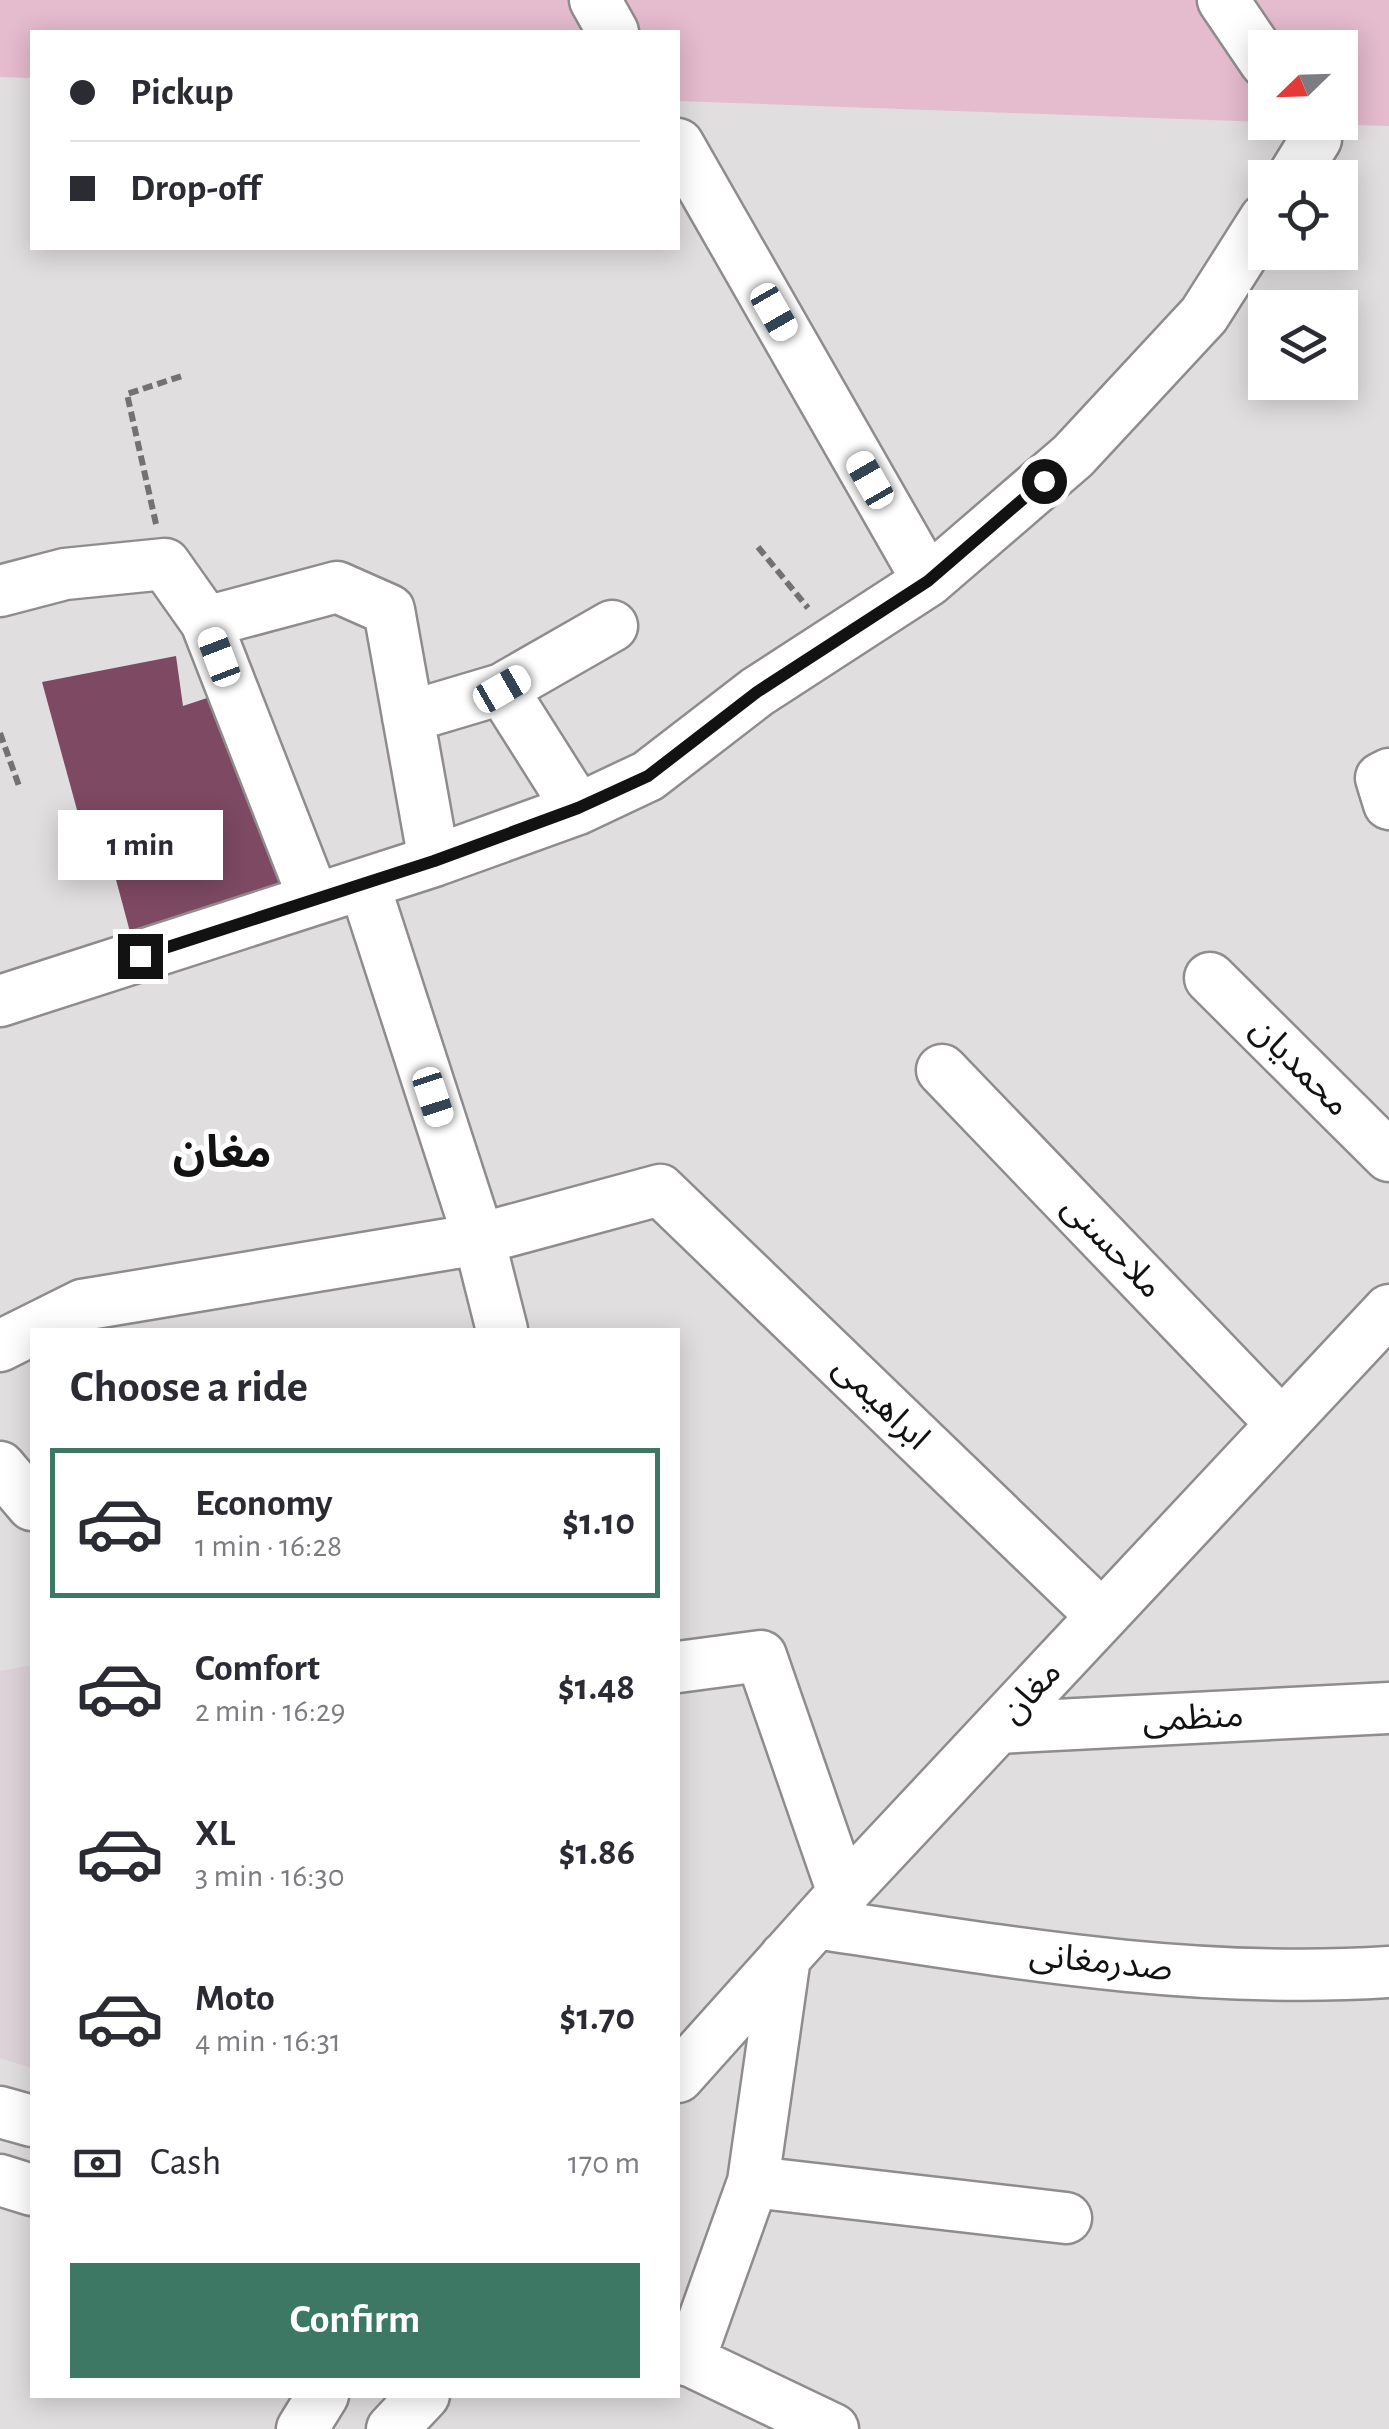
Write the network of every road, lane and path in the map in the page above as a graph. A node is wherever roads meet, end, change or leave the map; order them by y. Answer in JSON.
{"nodes":[{"id":1,"x":595,"y":0,"type":"edge"},
{"id":2,"x":1224,"y":0,"type":"edge"},
{"id":3,"x":613,"y":30,"type":"edge"},
{"id":4,"x":1248,"y":36,"type":"edge"},
{"id":5,"x":680,"y":147,"type":"edge"},
{"id":6,"x":1248,"y":246,"type":"edge"},
{"id":7,"x":186,"y":375,"type":"dead end"},
{"id":8,"x":758,"y":547,"type":"dead end"},
{"id":9,"x":165,"y":564,"type":"junction"},
{"id":10,"x":928,"y":581,"type":"junction"},
{"id":11,"x":0,"y":590,"type":"edge"},
{"id":12,"x":206,"y":622,"type":"junction"},
{"id":13,"x":612,"y":626,"type":"dead end"},
{"id":14,"x":835,"y":642,"type":"junction"},
{"id":15,"x":502,"y":689,"type":"junction"},
{"id":16,"x":408,"y":716,"type":"junction"},
{"id":17,"x":0,"y":733,"type":"edge"},
{"id":18,"x":1389,"y":774,"type":"edge"},
{"id":19,"x":19,"y":786,"type":"dead end"},
{"id":20,"x":1389,"y":804,"type":"edge"},
{"id":21,"x":578,"y":808,"type":"junction"},
{"id":22,"x":434,"y":861,"type":"junction"},
{"id":23,"x":364,"y":884,"type":"junction"},
{"id":24,"x":314,"y":899,"type":"junction"},
{"id":25,"x":1210,"y":978,"type":"dead end"},
{"id":26,"x":0,"y":1001,"type":"edge"},
{"id":27,"x":942,"y":1070,"type":"dead end"},
{"id":28,"x":1389,"y":1156,"type":"edge"},
{"id":29,"x":479,"y":1239,"type":"junction"},
{"id":30,"x":1389,"y":1310,"type":"edge"},
{"id":31,"x":36,"y":1328,"type":"edge"},
{"id":32,"x":501,"y":1328,"type":"edge"},
{"id":33,"x":30,"y":1331,"type":"edge"},
{"id":34,"x":0,"y":1346,"type":"edge"},
{"id":35,"x":1282,"y":1424,"type":"junction"},
{"id":36,"x":0,"y":1467,"type":"edge"},
{"id":37,"x":30,"y":1502,"type":"edge"},
{"id":38,"x":1102,"y":1616,"type":"junction"},
{"id":39,"x":680,"y":1667,"type":"edge"},
{"id":40,"x":1389,"y":1708,"type":"edge"},
{"id":41,"x":998,"y":1728,"type":"junction"},
{"id":42,"x":814,"y":1924,"type":"junction"},
{"id":43,"x":1389,"y":1972,"type":"edge"},
{"id":44,"x":680,"y":2075,"type":"edge"},
{"id":45,"x":0,"y":2112,"type":"edge"},
{"id":46,"x":30,"y":2120,"type":"edge"},
{"id":47,"x":0,"y":2180,"type":"edge"},
{"id":48,"x":753,"y":2182,"type":"junction"},
{"id":49,"x":30,"y":2189,"type":"edge"},
{"id":50,"x":1066,"y":2218,"type":"dead end"},
{"id":51,"x":683,"y":2358,"type":"edge"},
{"id":52,"x":321,"y":2398,"type":"edge"},
{"id":53,"x":421,"y":2398,"type":"edge"},
{"id":54,"x":302,"y":2429,"type":"edge"},
{"id":55,"x":392,"y":2429,"type":"edge"},
{"id":56,"x":832,"y":2429,"type":"edge"}],
"edges":[{"from":1,"to":3,"type":"street"},
{"from":2,"to":4,"type":"street"},
{"from":5,"to":10,"type":"street"},
{"from":6,"to":10,"type":"street"},
{"from":7,"to":9,"type":"path"},
{"from":8,"to":14,"type":"path"},
{"from":9,"to":11,"type":"street"},
{"from":9,"to":12,"type":"street"},
{"from":10,"to":14,"type":"street"},
{"from":12,"to":16,"type":"street"},
{"from":12,"to":24,"type":"street"},
{"from":13,"to":15,"type":"street"},
{"from":14,"to":21,"type":"street"},
{"from":15,"to":16,"type":"street"},
{"from":15,"to":21,"type":"street"},
{"from":16,"to":22,"type":"street"},
{"from":17,"to":19,"type":"path"},
{"from":18,"to":20,"type":"street"},
{"from":21,"to":22,"type":"street"},
{"from":22,"to":23,"type":"street"},
{"from":23,"to":24,"type":"street"},
{"from":23,"to":29,"type":"street"},
{"from":24,"to":26,"type":"street"},
{"from":25,"to":28,"type":"street","name":"محمدیان"},
{"from":27,"to":35,"type":"street","name":"ملاحسنی"},
{"from":29,"to":31,"type":"street"},
{"from":29,"to":32,"type":"street"},
{"from":29,"to":38,"type":"street","name":"ابراهیمی"},
{"from":30,"to":35,"type":"street","name":"مغان"},
{"from":33,"to":34,"type":"street"},
{"from":35,"to":38,"type":"street","name":"مغان"},
{"from":36,"to":37,"type":"street"},
{"from":38,"to":41,"type":"street","name":"مغان"},
{"from":39,"to":42,"type":"street"},
{"from":40,"to":41,"type":"street","name":"منظمی"},
{"from":41,"to":42,"type":"street","name":"مغان"},
{"from":42,"to":43,"type":"street","name":"صدرمغانی"},
{"from":42,"to":44,"type":"street","name":"مغان"},
{"from":42,"to":48,"type":"street"},
{"from":45,"to":46,"type":"street"},
{"from":47,"to":49,"type":"street"},
{"from":48,"to":50,"type":"street"},
{"from":48,"to":51,"type":"street"},
{"from":51,"to":56,"type":"street"},
{"from":52,"to":54,"type":"street"},
{"from":53,"to":55,"type":"street"}]}
